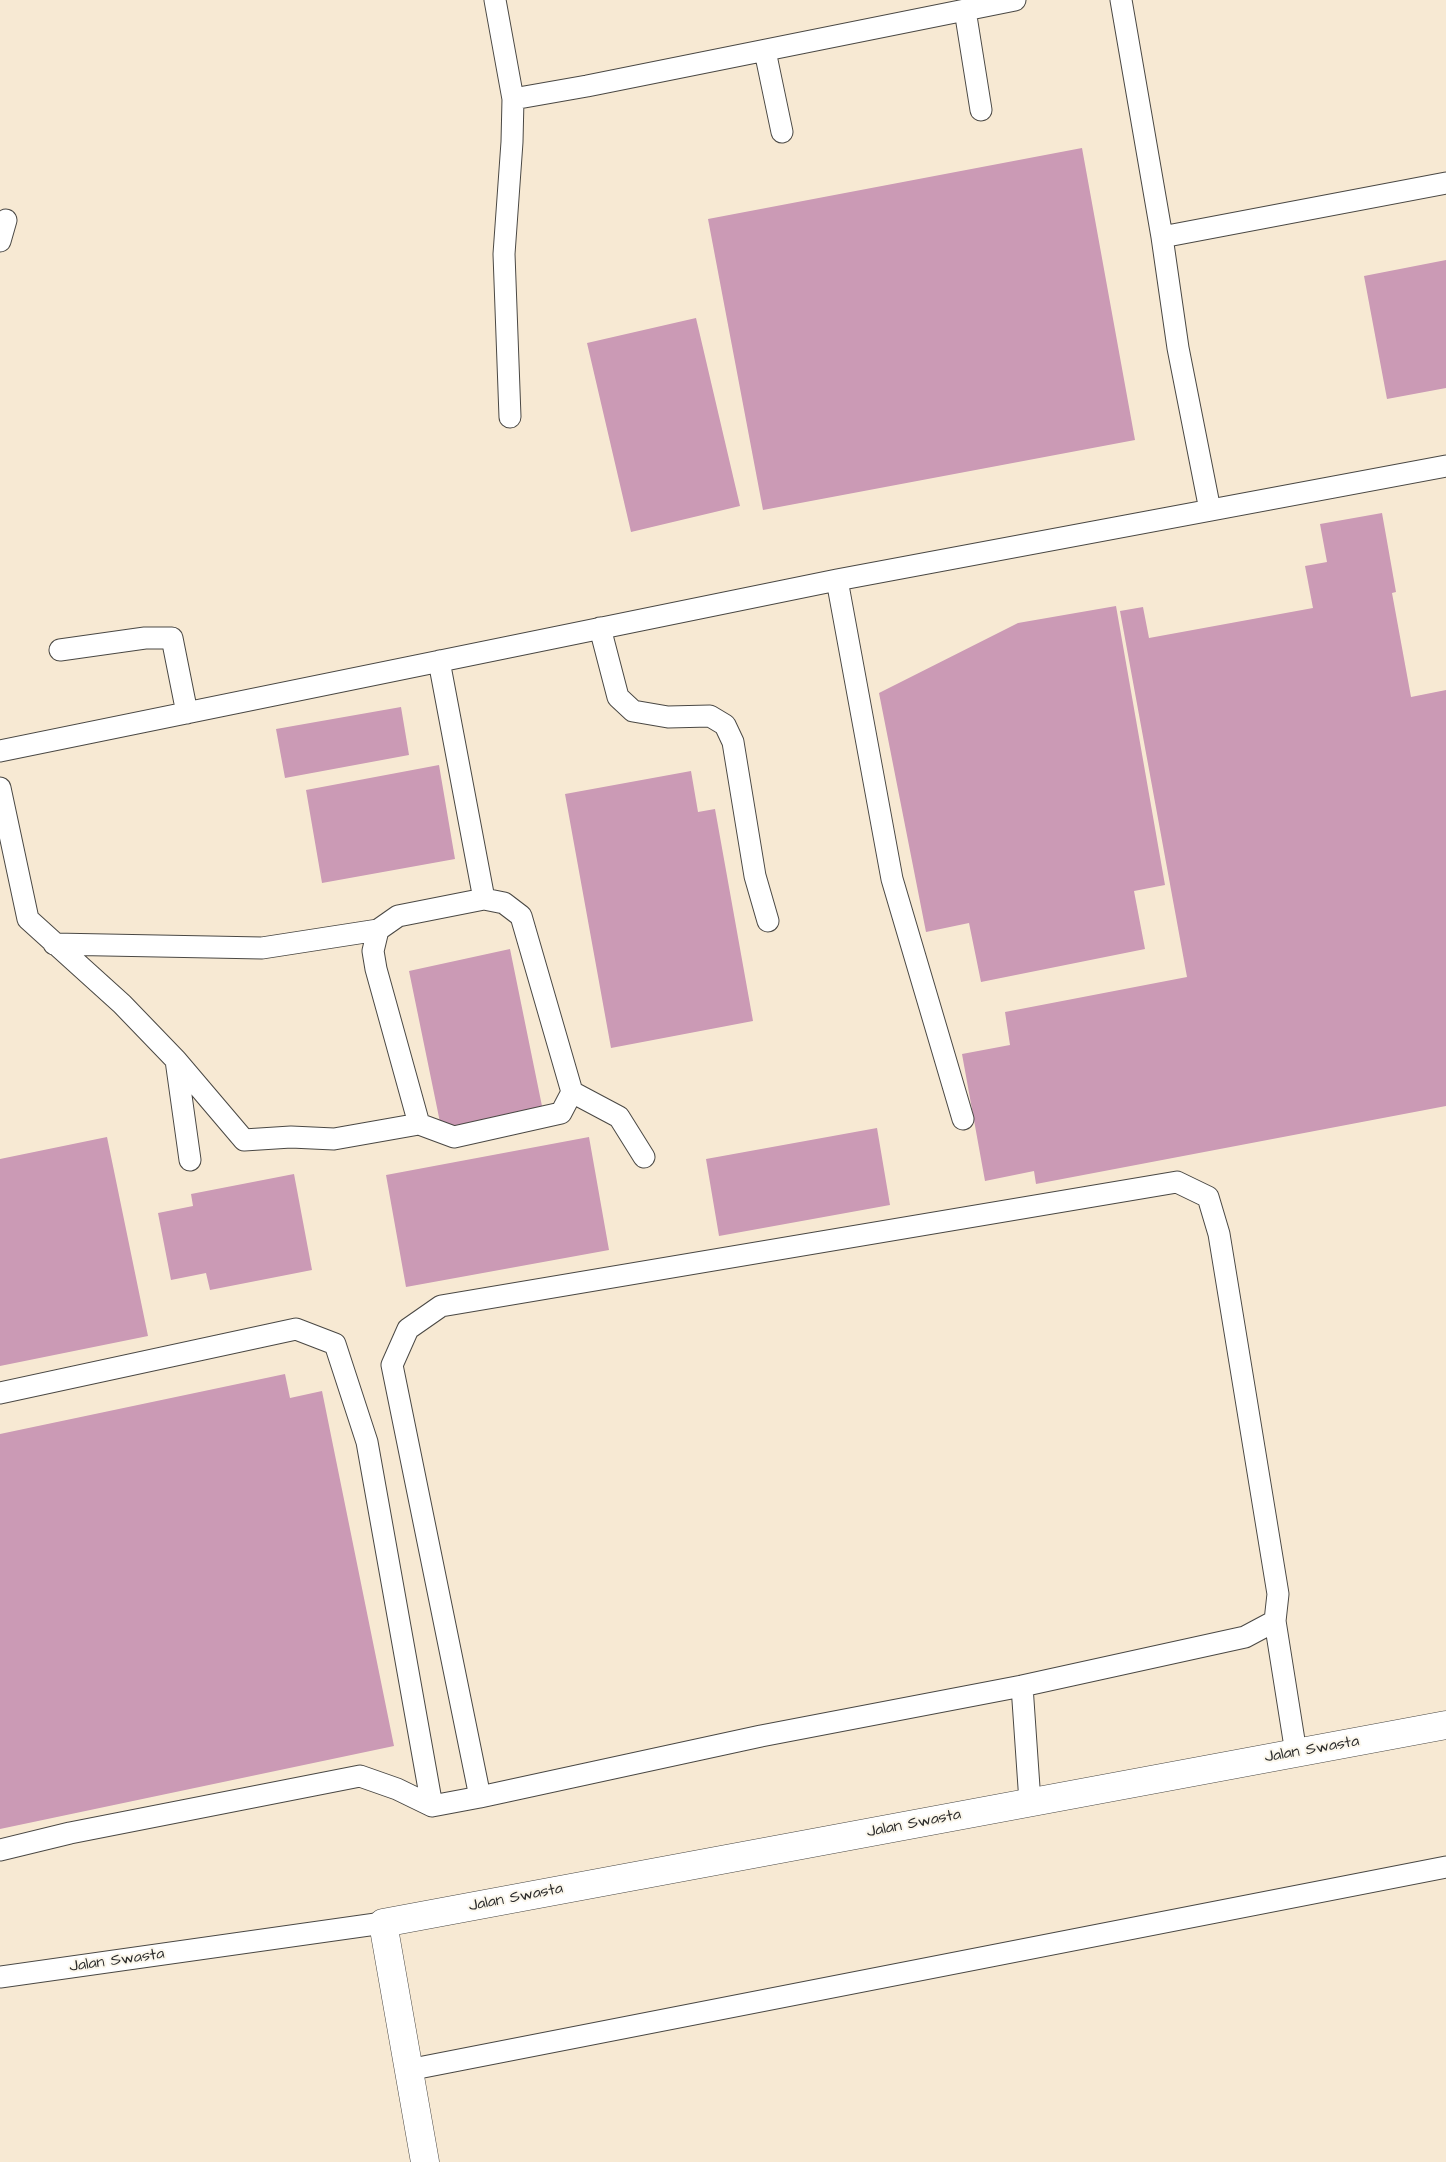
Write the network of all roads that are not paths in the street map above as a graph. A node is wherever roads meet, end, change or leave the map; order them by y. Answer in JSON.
{"nodes":[{"id":1,"x":495,"y":0,"type":"edge"},
{"id":2,"x":1014,"y":0,"type":"edge"},
{"id":3,"x":1120,"y":0,"type":"edge"},
{"id":4,"x":965,"y":10,"type":"junction"},
{"id":5,"x":765,"y":51,"type":"junction"},
{"id":6,"x":513,"y":99,"type":"junction"},
{"id":7,"x":981,"y":110,"type":"dead end"},
{"id":8,"x":782,"y":132,"type":"dead end"},
{"id":9,"x":1446,"y":183,"type":"edge"},
{"id":10,"x":6,"y":220,"type":"dead end"},
{"id":11,"x":1162,"y":237,"type":"junction"},
{"id":12,"x":0,"y":241,"type":"edge"},
{"id":13,"x":510,"y":417,"type":"dead end"},
{"id":14,"x":1446,"y":466,"type":"edge"},
{"id":15,"x":1210,"y":510,"type":"junction"},
{"id":16,"x":837,"y":580,"type":"junction"},
{"id":17,"x":600,"y":628,"type":"junction"},
{"id":18,"x":60,"y":650,"type":"dead end"},
{"id":19,"x":439,"y":661,"type":"junction"},
{"id":20,"x":187,"y":713,"type":"junction"},
{"id":21,"x":0,"y":751,"type":"edge"},
{"id":22,"x":0,"y":788,"type":"edge"},
{"id":23,"x":484,"y":899,"type":"junction"},
{"id":24,"x":768,"y":921,"type":"dead end"},
{"id":25,"x":378,"y":930,"type":"junction"},
{"id":26,"x":54,"y":944,"type":"junction"},
{"id":27,"x":176,"y":1060,"type":"junction"},
{"id":28,"x":572,"y":1092,"type":"junction"},
{"id":29,"x":963,"y":1119,"type":"dead end"},
{"id":30,"x":420,"y":1124,"type":"junction"},
{"id":31,"x":644,"y":1157,"type":"dead end"},
{"id":32,"x":190,"y":1160,"type":"dead end"},
{"id":33,"x":0,"y":1393,"type":"edge"},
{"id":34,"x":1275,"y":1621,"type":"junction"},
{"id":35,"x":1022,"y":1686,"type":"junction"},
{"id":36,"x":1446,"y":1726,"type":"edge"},
{"id":37,"x":1296,"y":1753,"type":"junction"},
{"id":38,"x":480,"y":1797,"type":"junction"},
{"id":39,"x":1030,"y":1802,"type":"junction"},
{"id":40,"x":432,"y":1806,"type":"junction"},
{"id":41,"x":0,"y":1850,"type":"edge"},
{"id":42,"x":1446,"y":1867,"type":"edge"},
{"id":43,"x":383,"y":1923,"type":"junction"},
{"id":44,"x":0,"y":1977,"type":"edge"},
{"id":45,"x":408,"y":2070,"type":"junction"},
{"id":46,"x":425,"y":2162,"type":"edge"}],
"edges":[{"from":1,"to":6,"type":"lane"},
{"from":2,"to":4,"type":"lane"},
{"from":3,"to":11,"type":"lane"},
{"from":4,"to":5,"type":"lane"},
{"from":4,"to":7,"type":"lane"},
{"from":5,"to":6,"type":"lane"},
{"from":5,"to":8,"type":"lane"},
{"from":6,"to":13,"type":"lane"},
{"from":9,"to":11,"type":"lane"},
{"from":10,"to":12,"type":"lane"},
{"from":11,"to":15,"type":"lane"},
{"from":14,"to":15,"type":"lane"},
{"from":15,"to":16,"type":"lane"},
{"from":16,"to":17,"type":"lane"},
{"from":16,"to":29,"type":"lane"},
{"from":17,"to":19,"type":"lane"},
{"from":17,"to":24,"type":"lane"},
{"from":18,"to":20,"type":"lane"},
{"from":19,"to":20,"type":"lane"},
{"from":19,"to":23,"type":"lane"},
{"from":20,"to":21,"type":"lane"},
{"from":22,"to":26,"type":"lane"},
{"from":23,"to":25,"type":"lane"},
{"from":23,"to":28,"type":"lane"},
{"from":25,"to":26,"type":"lane"},
{"from":25,"to":30,"type":"lane"},
{"from":26,"to":27,"type":"lane"},
{"from":27,"to":30,"type":"lane"},
{"from":27,"to":32,"type":"lane"},
{"from":28,"to":30,"type":"lane"},
{"from":28,"to":31,"type":"lane"},
{"from":33,"to":40,"type":"lane"},
{"from":34,"to":35,"type":"lane"},
{"from":34,"to":37,"type":"lane"},
{"from":34,"to":38,"type":"lane"},
{"from":35,"to":38,"type":"lane"},
{"from":35,"to":39,"type":"lane"},
{"from":36,"to":37,"type":"street","name":"Jalan Swasta"},
{"from":37,"to":39,"type":"street","name":"Jalan Swasta"},
{"from":38,"to":40,"type":"lane"},
{"from":39,"to":43,"type":"street","name":"Jalan Swasta"},
{"from":40,"to":41,"type":"lane"},
{"from":42,"to":45,"type":"lane"},
{"from":43,"to":44,"type":"lane","name":"Jalan Swasta"},
{"from":43,"to":45,"type":"street"},
{"from":45,"to":46,"type":"street"}]}
